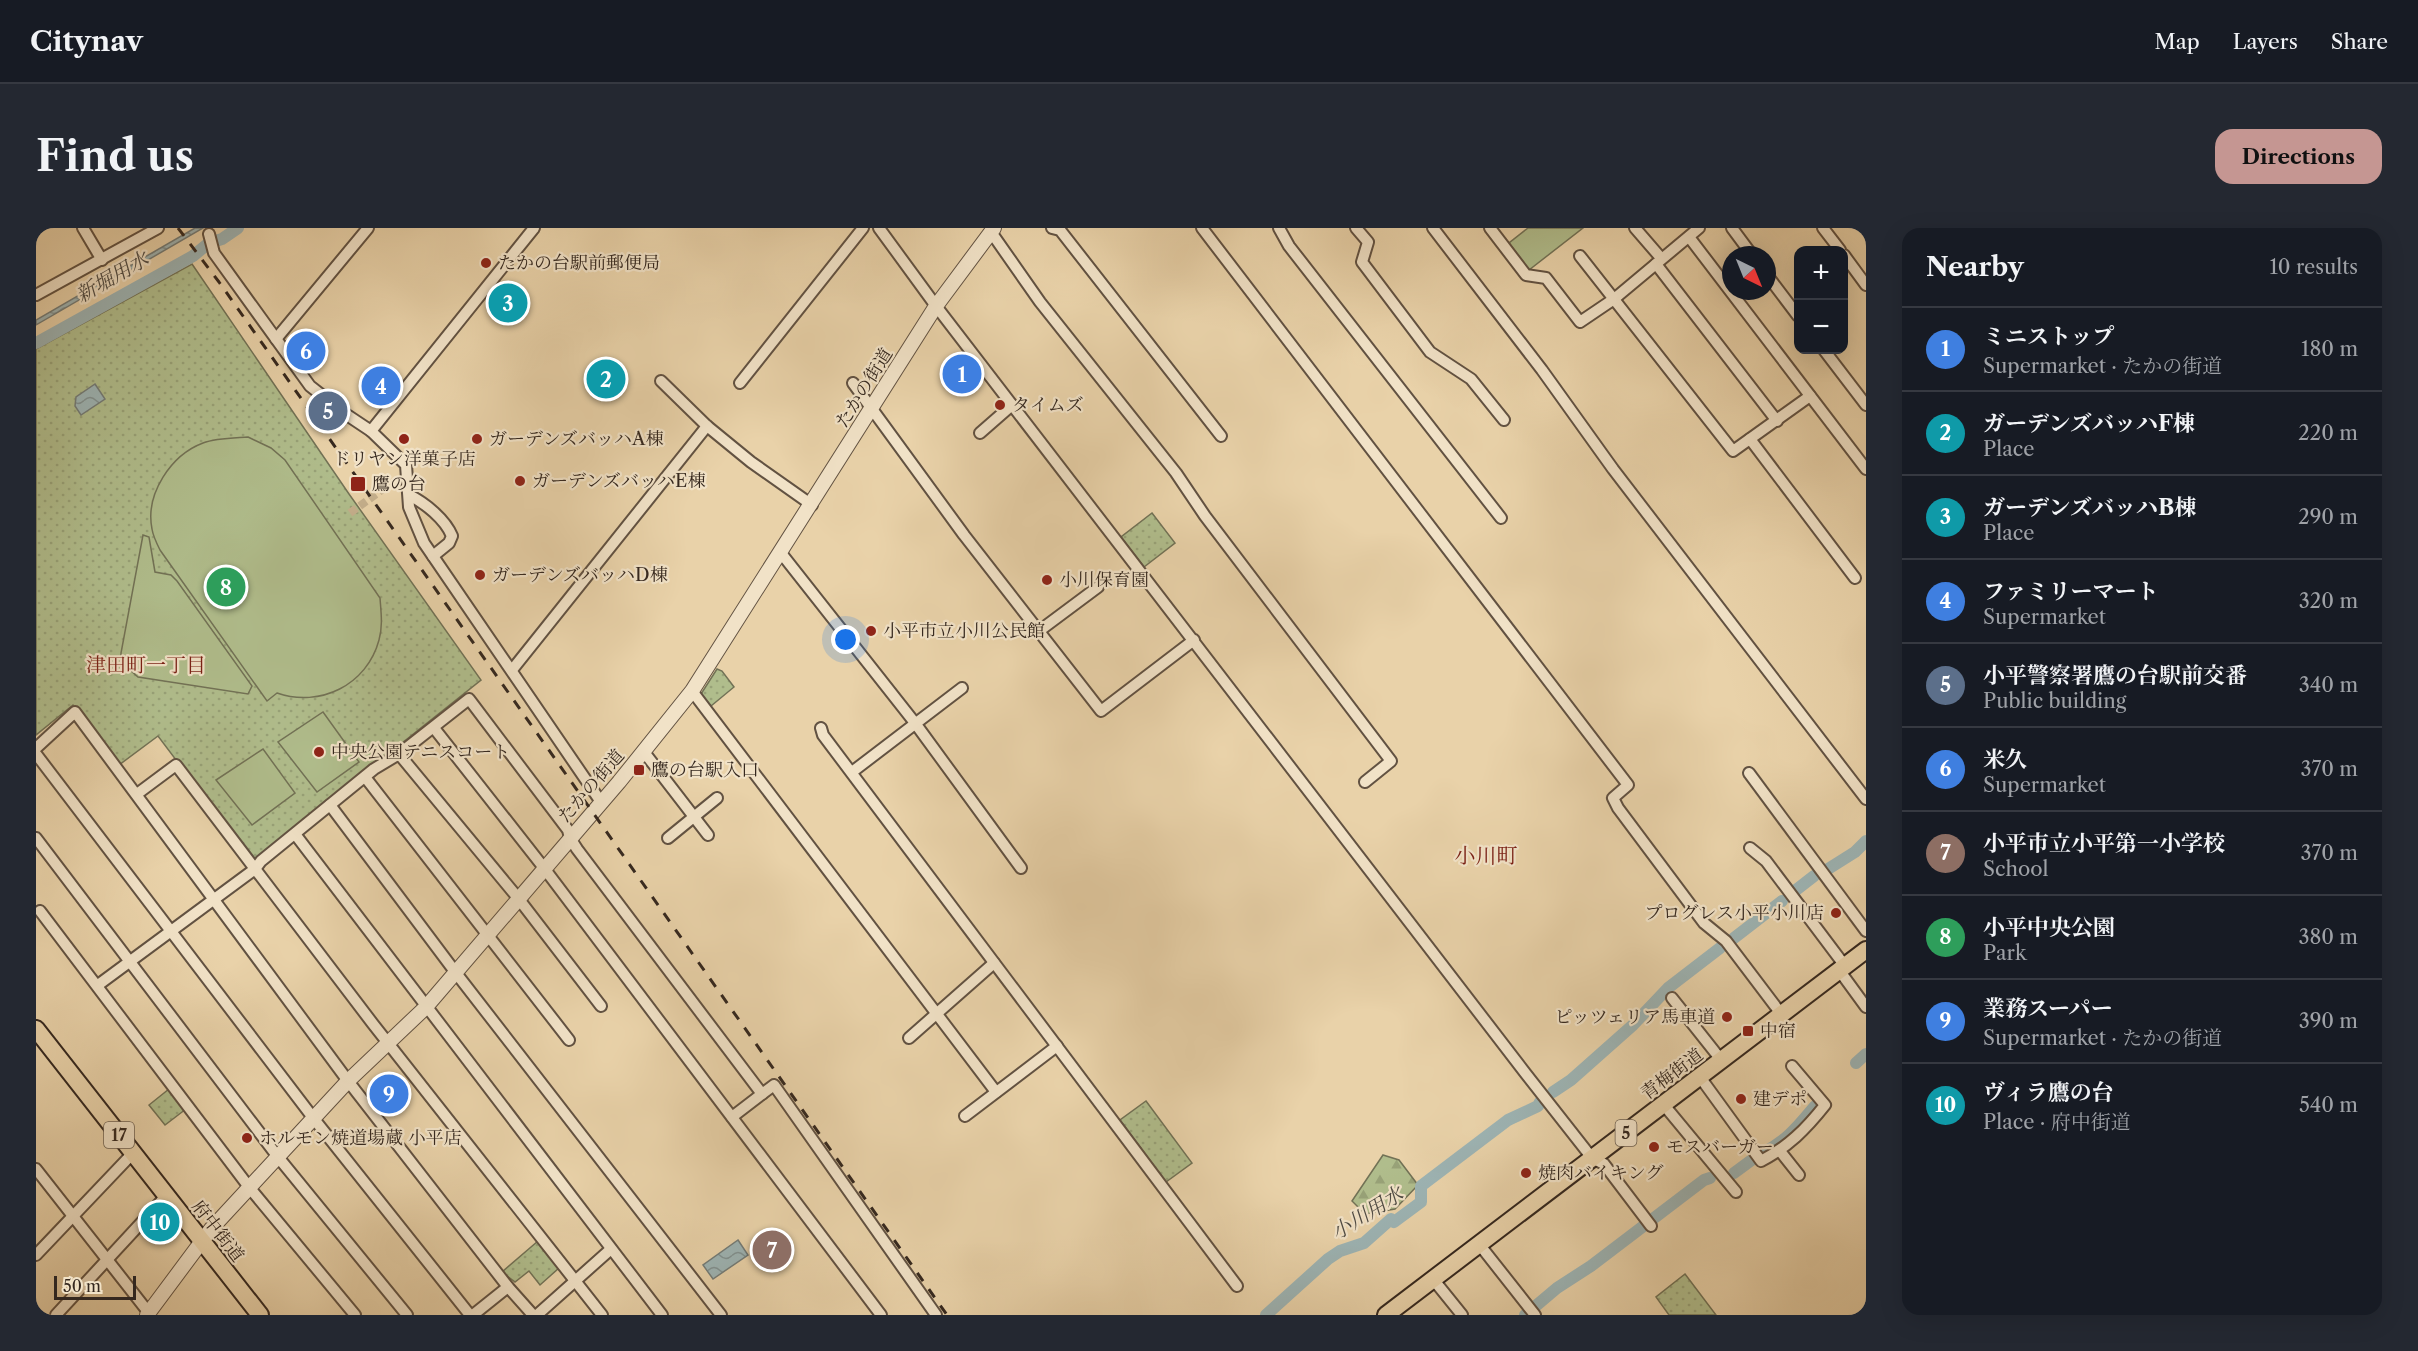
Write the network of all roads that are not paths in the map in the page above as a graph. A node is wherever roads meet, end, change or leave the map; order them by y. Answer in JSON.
{"nodes":[{"id":1,"x":83,"y":228,"type":"edge"},
{"id":2,"x":158,"y":228,"type":"edge"},
{"id":3,"x":368,"y":228,"type":"edge"},
{"id":4,"x":534,"y":228,"type":"edge"},
{"id":5,"x":863,"y":228,"type":"edge"},
{"id":6,"x":879,"y":228,"type":"edge"},
{"id":7,"x":1052,"y":228,"type":"edge"},
{"id":8,"x":1203,"y":228,"type":"edge"},
{"id":9,"x":1279,"y":228,"type":"edge"},
{"id":10,"x":1356,"y":228,"type":"edge"},
{"id":11,"x":1433,"y":228,"type":"edge"},
{"id":12,"x":1490,"y":228,"type":"edge"},
{"id":13,"x":1635,"y":228,"type":"edge"},
{"id":14,"x":1699,"y":228,"type":"edge"},
{"id":15,"x":1732,"y":228,"type":"edge"},
{"id":16,"x":1823,"y":228,"type":"edge"},
{"id":17,"x":993,"y":230,"type":"edge"},
{"id":18,"x":210,"y":235,"type":"dead end"},
{"id":19,"x":1689,"y":237,"type":"junction"},
{"id":20,"x":1745,"y":246,"type":"edge"},
{"id":21,"x":1837,"y":246,"type":"edge"},
{"id":22,"x":1580,"y":256,"type":"dead end"},
{"id":23,"x":102,"y":260,"type":"junction"},
{"id":24,"x":1848,"y":260,"type":"edge"},
{"id":25,"x":1658,"y":261,"type":"junction"},
{"id":26,"x":1866,"y":285,"type":"edge"},
{"id":27,"x":1776,"y":286,"type":"edge"},
{"id":28,"x":36,"y":296,"type":"edge"},
{"id":29,"x":1614,"y":299,"type":"junction"},
{"id":30,"x":936,"y":306,"type":"junction"},
{"id":31,"x":1794,"y":311,"type":"edge"},
{"id":32,"x":276,"y":339,"type":"junction"},
{"id":33,"x":1827,"y":354,"type":"edge"},
{"id":34,"x":661,"y":381,"type":"dead end"},
{"id":35,"x":740,"y":383,"type":"dead end"},
{"id":36,"x":853,"y":384,"type":"dead end"},
{"id":37,"x":1810,"y":396,"type":"junction"},
{"id":38,"x":1012,"y":405,"type":"junction"},
{"id":39,"x":1866,"y":405,"type":"edge"},
{"id":40,"x":871,"y":411,"type":"junction"},
{"id":41,"x":1504,"y":420,"type":"dead end"},
{"id":42,"x":1777,"y":421,"type":"junction"},
{"id":43,"x":707,"y":426,"type":"junction"},
{"id":44,"x":371,"y":431,"type":"junction"},
{"id":45,"x":980,"y":433,"type":"dead end"},
{"id":46,"x":1221,"y":436,"type":"dead end"},
{"id":47,"x":1750,"y":439,"type":"junction"},
{"id":48,"x":1866,"y":469,"type":"edge"},
{"id":49,"x":409,"y":495,"type":"junction"},
{"id":50,"x":812,"y":505,"type":"junction"},
{"id":51,"x":1501,"y":518,"type":"dead end"},
{"id":52,"x":781,"y":553,"type":"junction"},
{"id":53,"x":433,"y":556,"type":"junction"},
{"id":54,"x":1855,"y":578,"type":"dead end"},
{"id":55,"x":1098,"y":587,"type":"dead end"},
{"id":56,"x":1039,"y":631,"type":"junction"},
{"id":57,"x":1194,"y":640,"type":"junction"},
{"id":58,"x":512,"y":670,"type":"junction"},
{"id":59,"x":962,"y":688,"type":"dead end"},
{"id":60,"x":692,"y":691,"type":"junction"},
{"id":61,"x":915,"y":723,"type":"junction"},
{"id":62,"x":434,"y":728,"type":"junction"},
{"id":63,"x":821,"y":728,"type":"dead end"},
{"id":64,"x":36,"y":748,"type":"edge"},
{"id":65,"x":644,"y":752,"type":"junction"},
{"id":66,"x":36,"y":754,"type":"edge"},
{"id":67,"x":399,"y":754,"type":"junction"},
{"id":68,"x":852,"y":772,"type":"junction"},
{"id":69,"x":1749,"y":773,"type":"dead end"},
{"id":70,"x":365,"y":777,"type":"junction"},
{"id":71,"x":1365,"y":782,"type":"dead end"},
{"id":72,"x":137,"y":794,"type":"junction"},
{"id":73,"x":717,"y":798,"type":"dead end"},
{"id":74,"x":1866,"y":799,"type":"edge"},
{"id":75,"x":602,"y":802,"type":"junction"},
{"id":76,"x":330,"y":805,"type":"junction"},
{"id":77,"x":694,"y":817,"type":"junction"},
{"id":78,"x":295,"y":834,"type":"junction"},
{"id":79,"x":708,"y":835,"type":"dead end"},
{"id":80,"x":36,"y":838,"type":"edge"},
{"id":81,"x":570,"y":838,"type":"junction"},
{"id":82,"x":668,"y":838,"type":"dead end"},
{"id":83,"x":1750,"y":848,"type":"dead end"},
{"id":84,"x":544,"y":868,"type":"junction"},
{"id":85,"x":1021,"y":868,"type":"dead end"},
{"id":86,"x":255,"y":869,"type":"junction"},
{"id":87,"x":518,"y":898,"type":"junction"},
{"id":88,"x":214,"y":899,"type":"junction"},
{"id":89,"x":40,"y":911,"type":"dead end"},
{"id":90,"x":171,"y":931,"type":"junction"},
{"id":91,"x":1866,"y":931,"type":"edge"},
{"id":92,"x":489,"y":934,"type":"junction"},
{"id":93,"x":1866,"y":950,"type":"edge"},
{"id":94,"x":130,"y":962,"type":"junction"},
{"id":95,"x":994,"y":963,"type":"junction"},
{"id":96,"x":1842,"y":968,"type":"junction"},
{"id":97,"x":456,"y":973,"type":"junction"},
{"id":98,"x":98,"y":985,"type":"junction"},
{"id":99,"x":1672,"y":998,"type":"dead end"},
{"id":100,"x":601,"y":1006,"type":"dead end"},
{"id":101,"x":426,"y":1007,"type":"junction"},
{"id":102,"x":1866,"y":1007,"type":"edge"},
{"id":103,"x":937,"y":1013,"type":"junction"},
{"id":104,"x":1782,"y":1015,"type":"junction"},
{"id":105,"x":36,"y":1029,"type":"edge"},
{"id":106,"x":909,"y":1038,"type":"dead end"},
{"id":107,"x":569,"y":1040,"type":"dead end"},
{"id":108,"x":389,"y":1042,"type":"junction"},
{"id":109,"x":1057,"y":1046,"type":"junction"},
{"id":110,"x":1722,"y":1061,"type":"junction"},
{"id":111,"x":1792,"y":1066,"type":"dead end"},
{"id":112,"x":1700,"y":1077,"type":"junction"},
{"id":113,"x":348,"y":1081,"type":"junction"},
{"id":114,"x":996,"y":1092,"type":"junction"},
{"id":115,"x":762,"y":1094,"type":"junction"},
{"id":116,"x":1664,"y":1105,"type":"junction"},
{"id":117,"x":965,"y":1116,"type":"dead end"},
{"id":118,"x":732,"y":1117,"type":"junction"},
{"id":119,"x":314,"y":1119,"type":"junction"},
{"id":120,"x":1780,"y":1151,"type":"junction"},
{"id":121,"x":133,"y":1153,"type":"junction"},
{"id":122,"x":278,"y":1157,"type":"junction"},
{"id":123,"x":1592,"y":1158,"type":"junction"},
{"id":124,"x":37,"y":1172,"type":"edge"},
{"id":125,"x":1798,"y":1175,"type":"dead end"},
{"id":126,"x":249,"y":1186,"type":"junction"},
{"id":127,"x":1736,"y":1192,"type":"dead end"},
{"id":128,"x":166,"y":1196,"type":"junction"},
{"id":129,"x":74,"y":1216,"type":"junction"},
{"id":130,"x":1648,"y":1223,"type":"dead end"},
{"id":131,"x":201,"y":1242,"type":"junction"},
{"id":132,"x":1479,"y":1244,"type":"junction"},
{"id":133,"x":611,"y":1249,"type":"junction"},
{"id":134,"x":36,"y":1255,"type":"edge"},
{"id":135,"x":107,"y":1259,"type":"junction"},
{"id":136,"x":1433,"y":1279,"type":"junction"},
{"id":137,"x":575,"y":1282,"type":"junction"},
{"id":138,"x":1237,"y":1286,"type":"dead end"},
{"id":139,"x":508,"y":1287,"type":"junction"},
{"id":140,"x":1532,"y":1311,"type":"edge"},
{"id":141,"x":148,"y":1314,"type":"edge"},
{"id":142,"x":56,"y":1315,"type":"edge"},
{"id":143,"x":260,"y":1315,"type":"edge"},
{"id":144,"x":355,"y":1315,"type":"edge"},
{"id":145,"x":407,"y":1315,"type":"edge"},
{"id":146,"x":472,"y":1315,"type":"edge"},
{"id":147,"x":536,"y":1315,"type":"edge"},
{"id":148,"x":602,"y":1315,"type":"edge"},
{"id":149,"x":662,"y":1315,"type":"edge"},
{"id":150,"x":721,"y":1315,"type":"edge"},
{"id":151,"x":882,"y":1315,"type":"edge"},
{"id":152,"x":936,"y":1315,"type":"edge"},
{"id":153,"x":1386,"y":1315,"type":"edge"},
{"id":154,"x":1462,"y":1315,"type":"edge"}],
"edges":[{"from":1,"to":23,"type":"street"},
{"from":2,"to":23,"type":"street"},
{"from":3,"to":32,"type":"street"},
{"from":4,"to":44,"type":"street"},
{"from":5,"to":35,"type":"street"},
{"from":6,"to":30,"type":"street"},
{"from":7,"to":46,"type":"street"},
{"from":8,"to":104,"type":"street"},
{"from":9,"to":51,"type":"street"},
{"from":10,"to":41,"type":"street"},
{"from":11,"to":74,"type":"street"},
{"from":12,"to":29,"type":"street"},
{"from":13,"to":25,"type":"street"},
{"from":14,"to":19,"type":"street"},
{"from":15,"to":20,"type":"street"},
{"from":16,"to":21,"type":"street"},
{"from":17,"to":30,"type":"street","name":"たかの街道"},
{"from":17,"to":71,"type":"street"},
{"from":18,"to":32,"type":"street"},
{"from":19,"to":25,"type":"street"},
{"from":19,"to":37,"type":"street"},
{"from":22,"to":29,"type":"street"},
{"from":23,"to":28,"type":"street"},
{"from":24,"to":26,"type":"street"},
{"from":25,"to":29,"type":"street"},
{"from":25,"to":42,"type":"street"},
{"from":27,"to":31,"type":"street"},
{"from":29,"to":47,"type":"street"},
{"from":30,"to":38,"type":"street"},
{"from":30,"to":40,"type":"street","name":"たかの街道"},
{"from":32,"to":44,"type":"street"},
{"from":33,"to":39,"type":"street"},
{"from":34,"to":43,"type":"street"},
{"from":36,"to":40,"type":"street"},
{"from":37,"to":42,"type":"street"},
{"from":37,"to":48,"type":"street"},
{"from":38,"to":45,"type":"street"},
{"from":38,"to":57,"type":"street"},
{"from":40,"to":50,"type":"street","name":"たかの街道"},
{"from":40,"to":56,"type":"street"},
{"from":42,"to":47,"type":"street"},
{"from":43,"to":50,"type":"street"},
{"from":43,"to":58,"type":"street"},
{"from":44,"to":49,"type":"street"},
{"from":47,"to":54,"type":"street"},
{"from":49,"to":53,"type":"street"},
{"from":49,"to":53,"type":"street"},
{"from":50,"to":52,"type":"street","name":"たかの街道"},
{"from":52,"to":60,"type":"street","name":"たかの街道"},
{"from":52,"to":61,"type":"street"},
{"from":53,"to":58,"type":"street"},
{"from":55,"to":56,"type":"street"},
{"from":56,"to":57,"type":"street"},
{"from":57,"to":123,"type":"street"},
{"from":58,"to":75,"type":"street"},
{"from":59,"to":61,"type":"street"},
{"from":60,"to":65,"type":"street","name":"たかの街道"},
{"from":60,"to":103,"type":"street"},
{"from":61,"to":68,"type":"street"},
{"from":61,"to":85,"type":"street"},
{"from":62,"to":67,"type":"street"},
{"from":62,"to":81,"type":"street"},
{"from":62,"to":84,"type":"street"},
{"from":63,"to":68,"type":"street"},
{"from":64,"to":72,"type":"street"},
{"from":65,"to":75,"type":"street","name":"たかの街道"},
{"from":65,"to":77,"type":"street"},
{"from":66,"to":90,"type":"street"},
{"from":67,"to":70,"type":"street"},
{"from":67,"to":87,"type":"street"},
{"from":68,"to":95,"type":"street"},
{"from":69,"to":91,"type":"street"},
{"from":70,"to":76,"type":"street"},
{"from":70,"to":92,"type":"street"},
{"from":72,"to":86,"type":"street"},
{"from":72,"to":88,"type":"street"},
{"from":73,"to":77,"type":"street"},
{"from":75,"to":81,"type":"street","name":"たかの街道"},
{"from":76,"to":78,"type":"street"},
{"from":76,"to":97,"type":"street"},
{"from":77,"to":79,"type":"street"},
{"from":77,"to":82,"type":"street"},
{"from":78,"to":86,"type":"street"},
{"from":78,"to":101,"type":"street"},
{"from":80,"to":94,"type":"street"},
{"from":81,"to":84,"type":"street","name":"たかの街道"},
{"from":81,"to":115,"type":"street"},
{"from":83,"to":96,"type":"street"},
{"from":84,"to":87,"type":"street","name":"たかの街道"},
{"from":84,"to":118,"type":"street"},
{"from":86,"to":88,"type":"street"},
{"from":86,"to":108,"type":"street"},
{"from":87,"to":92,"type":"street","name":"たかの街道"},
{"from":87,"to":100,"type":"street"},
{"from":88,"to":90,"type":"street"},
{"from":88,"to":113,"type":"street"},
{"from":89,"to":98,"type":"street"},
{"from":90,"to":94,"type":"street"},
{"from":90,"to":119,"type":"street"},
{"from":92,"to":97,"type":"street","name":"たかの街道"},
{"from":92,"to":107,"type":"street"},
{"from":93,"to":96,"type":"main road","name":"青梅街道","number":"5"},
{"from":94,"to":98,"type":"street"},
{"from":94,"to":122,"type":"street"},
{"from":95,"to":103,"type":"street"},
{"from":95,"to":109,"type":"street"},
{"from":96,"to":102,"type":"street"},
{"from":96,"to":104,"type":"main road","name":"青梅街道","number":"5"},
{"from":97,"to":101,"type":"street","name":"たかの街道"},
{"from":97,"to":150,"type":"street"},
{"from":98,"to":126,"type":"street"},
{"from":99,"to":110,"type":"street"},
{"from":101,"to":108,"type":"street","name":"たかの街道"},
{"from":101,"to":133,"type":"street"},
{"from":103,"to":106,"type":"street"},
{"from":103,"to":114,"type":"street"},
{"from":104,"to":110,"type":"main road","name":"青梅街道","number":"5"},
{"from":105,"to":121,"type":"main road","name":"府中街道","number":"17"},
{"from":108,"to":113,"type":"street","name":"たかの街道"},
{"from":108,"to":137,"type":"street"},
{"from":109,"to":114,"type":"street"},
{"from":109,"to":138,"type":"street"},
{"from":110,"to":112,"type":"main road","name":"青梅街道","number":"5"},
{"from":111,"to":120,"type":"street"},
{"from":112,"to":116,"type":"main road","name":"青梅街道","number":"5"},
{"from":112,"to":120,"type":"street"},
{"from":113,"to":119,"type":"street","name":"たかの街道"},
{"from":113,"to":139,"type":"street"},
{"from":114,"to":117,"type":"street"},
{"from":115,"to":118,"type":"street"},
{"from":115,"to":152,"type":"street"},
{"from":116,"to":123,"type":"main road","name":"青梅街道","number":"5"},
{"from":116,"to":127,"type":"street"},
{"from":118,"to":151,"type":"street"},
{"from":119,"to":122,"type":"street","name":"たかの街道"},
{"from":119,"to":146,"type":"street"},
{"from":120,"to":125,"type":"street"},
{"from":121,"to":128,"type":"main road","name":"府中街道","number":"17"},
{"from":121,"to":129,"type":"street"},
{"from":122,"to":126,"type":"street","name":"たかの街道"},
{"from":122,"to":145,"type":"street"},
{"from":123,"to":130,"type":"street"},
{"from":123,"to":132,"type":"main road","name":"青梅街道","number":"5"},
{"from":124,"to":129,"type":"street"},
{"from":126,"to":131,"type":"street","name":"たかの街道"},
{"from":126,"to":144,"type":"street"},
{"from":128,"to":131,"type":"main road","name":"府中街道","number":"17"},
{"from":128,"to":135,"type":"street"},
{"from":129,"to":134,"type":"street"},
{"from":129,"to":135,"type":"street"},
{"from":131,"to":141,"type":"street","name":"たかの街道"},
{"from":131,"to":143,"type":"main road","name":"府中街道","number":"17"},
{"from":132,"to":136,"type":"main road","name":"青梅街道","number":"5"},
{"from":132,"to":140,"type":"street"},
{"from":133,"to":137,"type":"street"},
{"from":133,"to":149,"type":"street"},
{"from":135,"to":141,"type":"street"},
{"from":135,"to":142,"type":"street"},
{"from":136,"to":153,"type":"main road","name":"青梅街道","number":"5"},
{"from":136,"to":154,"type":"street"},
{"from":137,"to":147,"type":"street"},
{"from":137,"to":148,"type":"street"},
{"from":139,"to":146,"type":"street"},
{"from":139,"to":147,"type":"street"}]}
